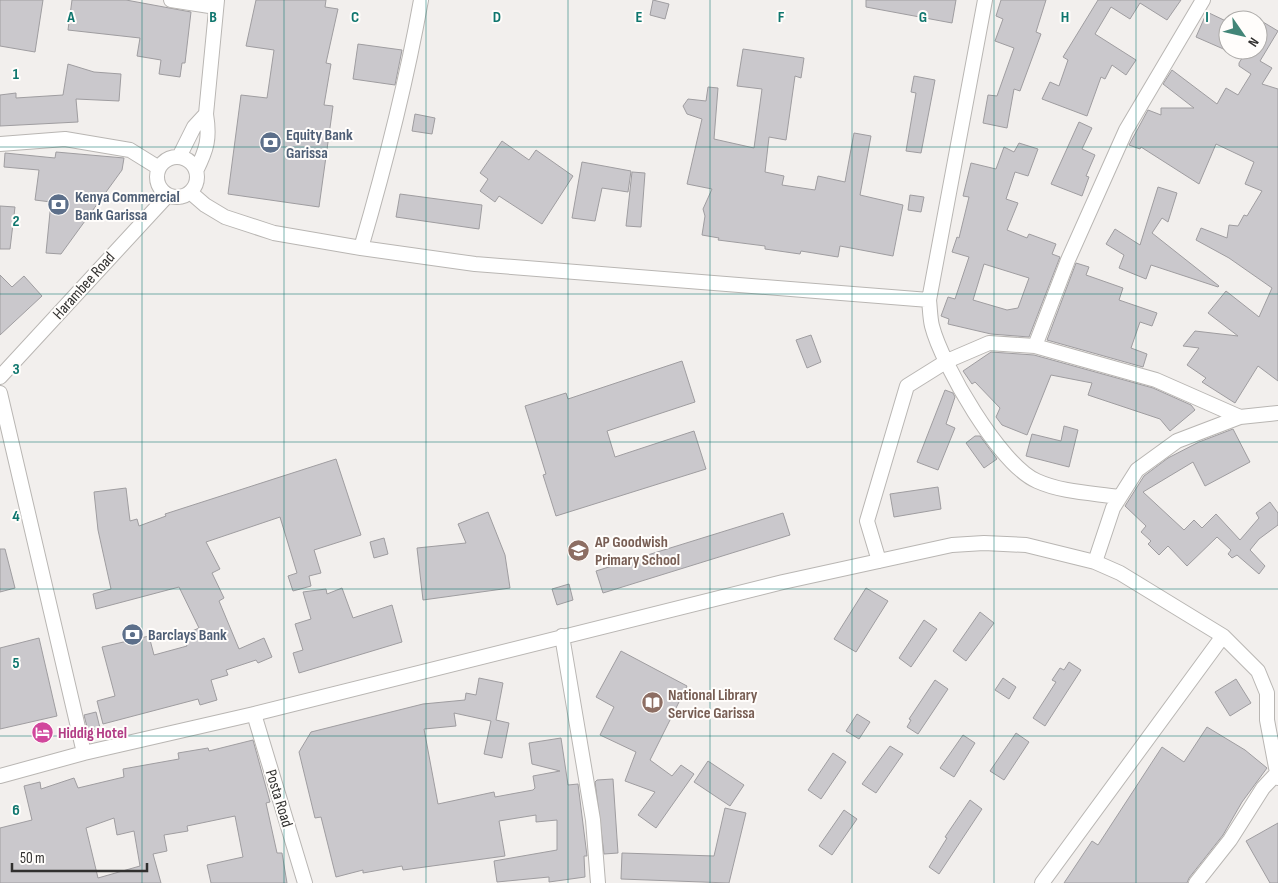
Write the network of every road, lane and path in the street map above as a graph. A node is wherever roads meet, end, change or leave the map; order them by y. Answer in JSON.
{"nodes":[{"id":1,"x":172,"y":0,"type":"edge"},
{"id":2,"x":421,"y":0,"type":"edge"},
{"id":3,"x":985,"y":0,"type":"edge"},
{"id":4,"x":1203,"y":0,"type":"edge"},
{"id":5,"x":216,"y":4,"type":"edge"},
{"id":6,"x":206,"y":114,"type":"junction"},
{"id":7,"x":0,"y":144,"type":"edge"},
{"id":8,"x":179,"y":157,"type":"junction"},
{"id":9,"x":159,"y":168,"type":"junction"},
{"id":10,"x":196,"y":171,"type":"junction"},
{"id":11,"x":190,"y":192,"type":"junction"},
{"id":12,"x":168,"y":195,"type":"junction"},
{"id":13,"x":361,"y":248,"type":"junction"},
{"id":14,"x":929,"y":300,"type":"junction"},
{"id":15,"x":1035,"y":346,"type":"junction"},
{"id":16,"x":947,"y":361,"type":"junction"},
{"id":17,"x":0,"y":377,"type":"edge"},
{"id":18,"x":0,"y":392,"type":"edge"},
{"id":19,"x":1278,"y":414,"type":"edge"},
{"id":20,"x":1240,"y":418,"type":"junction"},
{"id":21,"x":1119,"y":497,"type":"junction"},
{"id":22,"x":879,"y":562,"type":"junction"},
{"id":23,"x":1095,"y":562,"type":"junction"},
{"id":24,"x":562,"y":636,"type":"junction"},
{"id":25,"x":1223,"y":636,"type":"junction"},
{"id":26,"x":1272,"y":693,"type":"edge"},
{"id":27,"x":254,"y":714,"type":"junction"},
{"id":28,"x":84,"y":753,"type":"junction"},
{"id":29,"x":0,"y":776,"type":"edge"},
{"id":30,"x":1278,"y":776,"type":"edge"},
{"id":31,"x":305,"y":883,"type":"edge"},
{"id":32,"x":598,"y":883,"type":"edge"},
{"id":33,"x":1042,"y":883,"type":"edge"},
{"id":34,"x":1196,"y":883,"type":"edge"}],
"edges":[{"from":1,"to":5,"type":"street"},
{"from":2,"to":13,"type":"street"},
{"from":3,"to":14,"type":"street"},
{"from":4,"to":15,"type":"street"},
{"from":5,"to":6,"type":"street"},
{"from":6,"to":8,"type":"street"},
{"from":6,"to":10,"type":"street"},
{"from":7,"to":9,"type":"street"},
{"from":8,"to":9,"type":"street"},
{"from":8,"to":10,"type":"street"},
{"from":9,"to":12,"type":"street"},
{"from":10,"to":11,"type":"street"},
{"from":11,"to":12,"type":"street"},
{"from":11,"to":13,"type":"street"},
{"from":12,"to":17,"type":"street","name":"Harambee Road"},
{"from":13,"to":14,"type":"street"},
{"from":14,"to":16,"type":"street"},
{"from":15,"to":16,"type":"street"},
{"from":15,"to":20,"type":"street"},
{"from":16,"to":21,"type":"street"},
{"from":16,"to":22,"type":"street"},
{"from":18,"to":28,"type":"street"},
{"from":19,"to":20,"type":"street"},
{"from":20,"to":21,"type":"street"},
{"from":21,"to":23,"type":"street"},
{"from":22,"to":23,"type":"street"},
{"from":22,"to":24,"type":"street"},
{"from":23,"to":25,"type":"street"},
{"from":24,"to":27,"type":"street"},
{"from":24,"to":32,"type":"street"},
{"from":25,"to":26,"type":"street"},
{"from":25,"to":33,"type":"street"},
{"from":26,"to":30,"type":"street"},
{"from":27,"to":28,"type":"street"},
{"from":27,"to":31,"type":"street","name":"Posta Road"},
{"from":28,"to":29,"type":"street"},
{"from":30,"to":34,"type":"street"}]}
